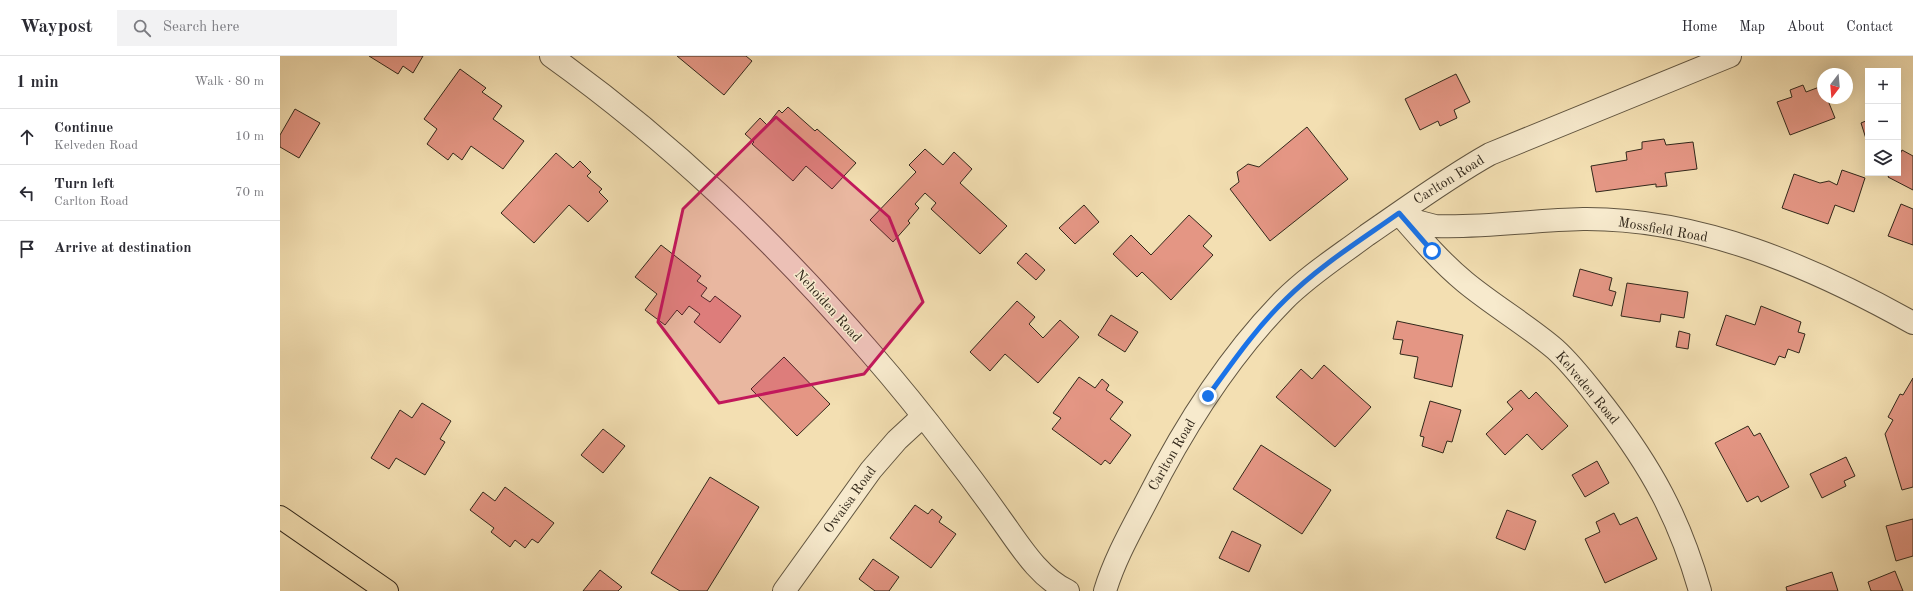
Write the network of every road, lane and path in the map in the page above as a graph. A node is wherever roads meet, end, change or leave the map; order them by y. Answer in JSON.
{"nodes":[{"id":1,"x":551,"y":56,"type":"edge"},
{"id":2,"x":1730,"y":56,"type":"edge"},
{"id":3,"x":1399,"y":213,"type":"junction"},
{"id":4,"x":1913,"y":323,"type":"edge"},
{"id":5,"x":923,"y":416,"type":"junction"},
{"id":6,"x":280,"y":517,"type":"edge"},
{"id":7,"x":387,"y":591,"type":"edge"},
{"id":8,"x":784,"y":591,"type":"edge"},
{"id":9,"x":1068,"y":591,"type":"edge"},
{"id":10,"x":1104,"y":591,"type":"edge"},
{"id":11,"x":1700,"y":591,"type":"edge"}],
"edges":[{"from":1,"to":5,"type":"street","name":"Nehoiden Road"},
{"from":2,"to":3,"type":"street","name":"Carlton Road"},
{"from":3,"to":4,"type":"street","name":"Mossfield Road"},
{"from":3,"to":10,"type":"street","name":"Carlton Road"},
{"from":3,"to":11,"type":"street","name":"Kelveden Road"},
{"from":5,"to":8,"type":"street","name":"Owaisa Road"},
{"from":5,"to":9,"type":"street","name":"Nehoiden Road"},
{"from":6,"to":7,"type":"main road"}]}
